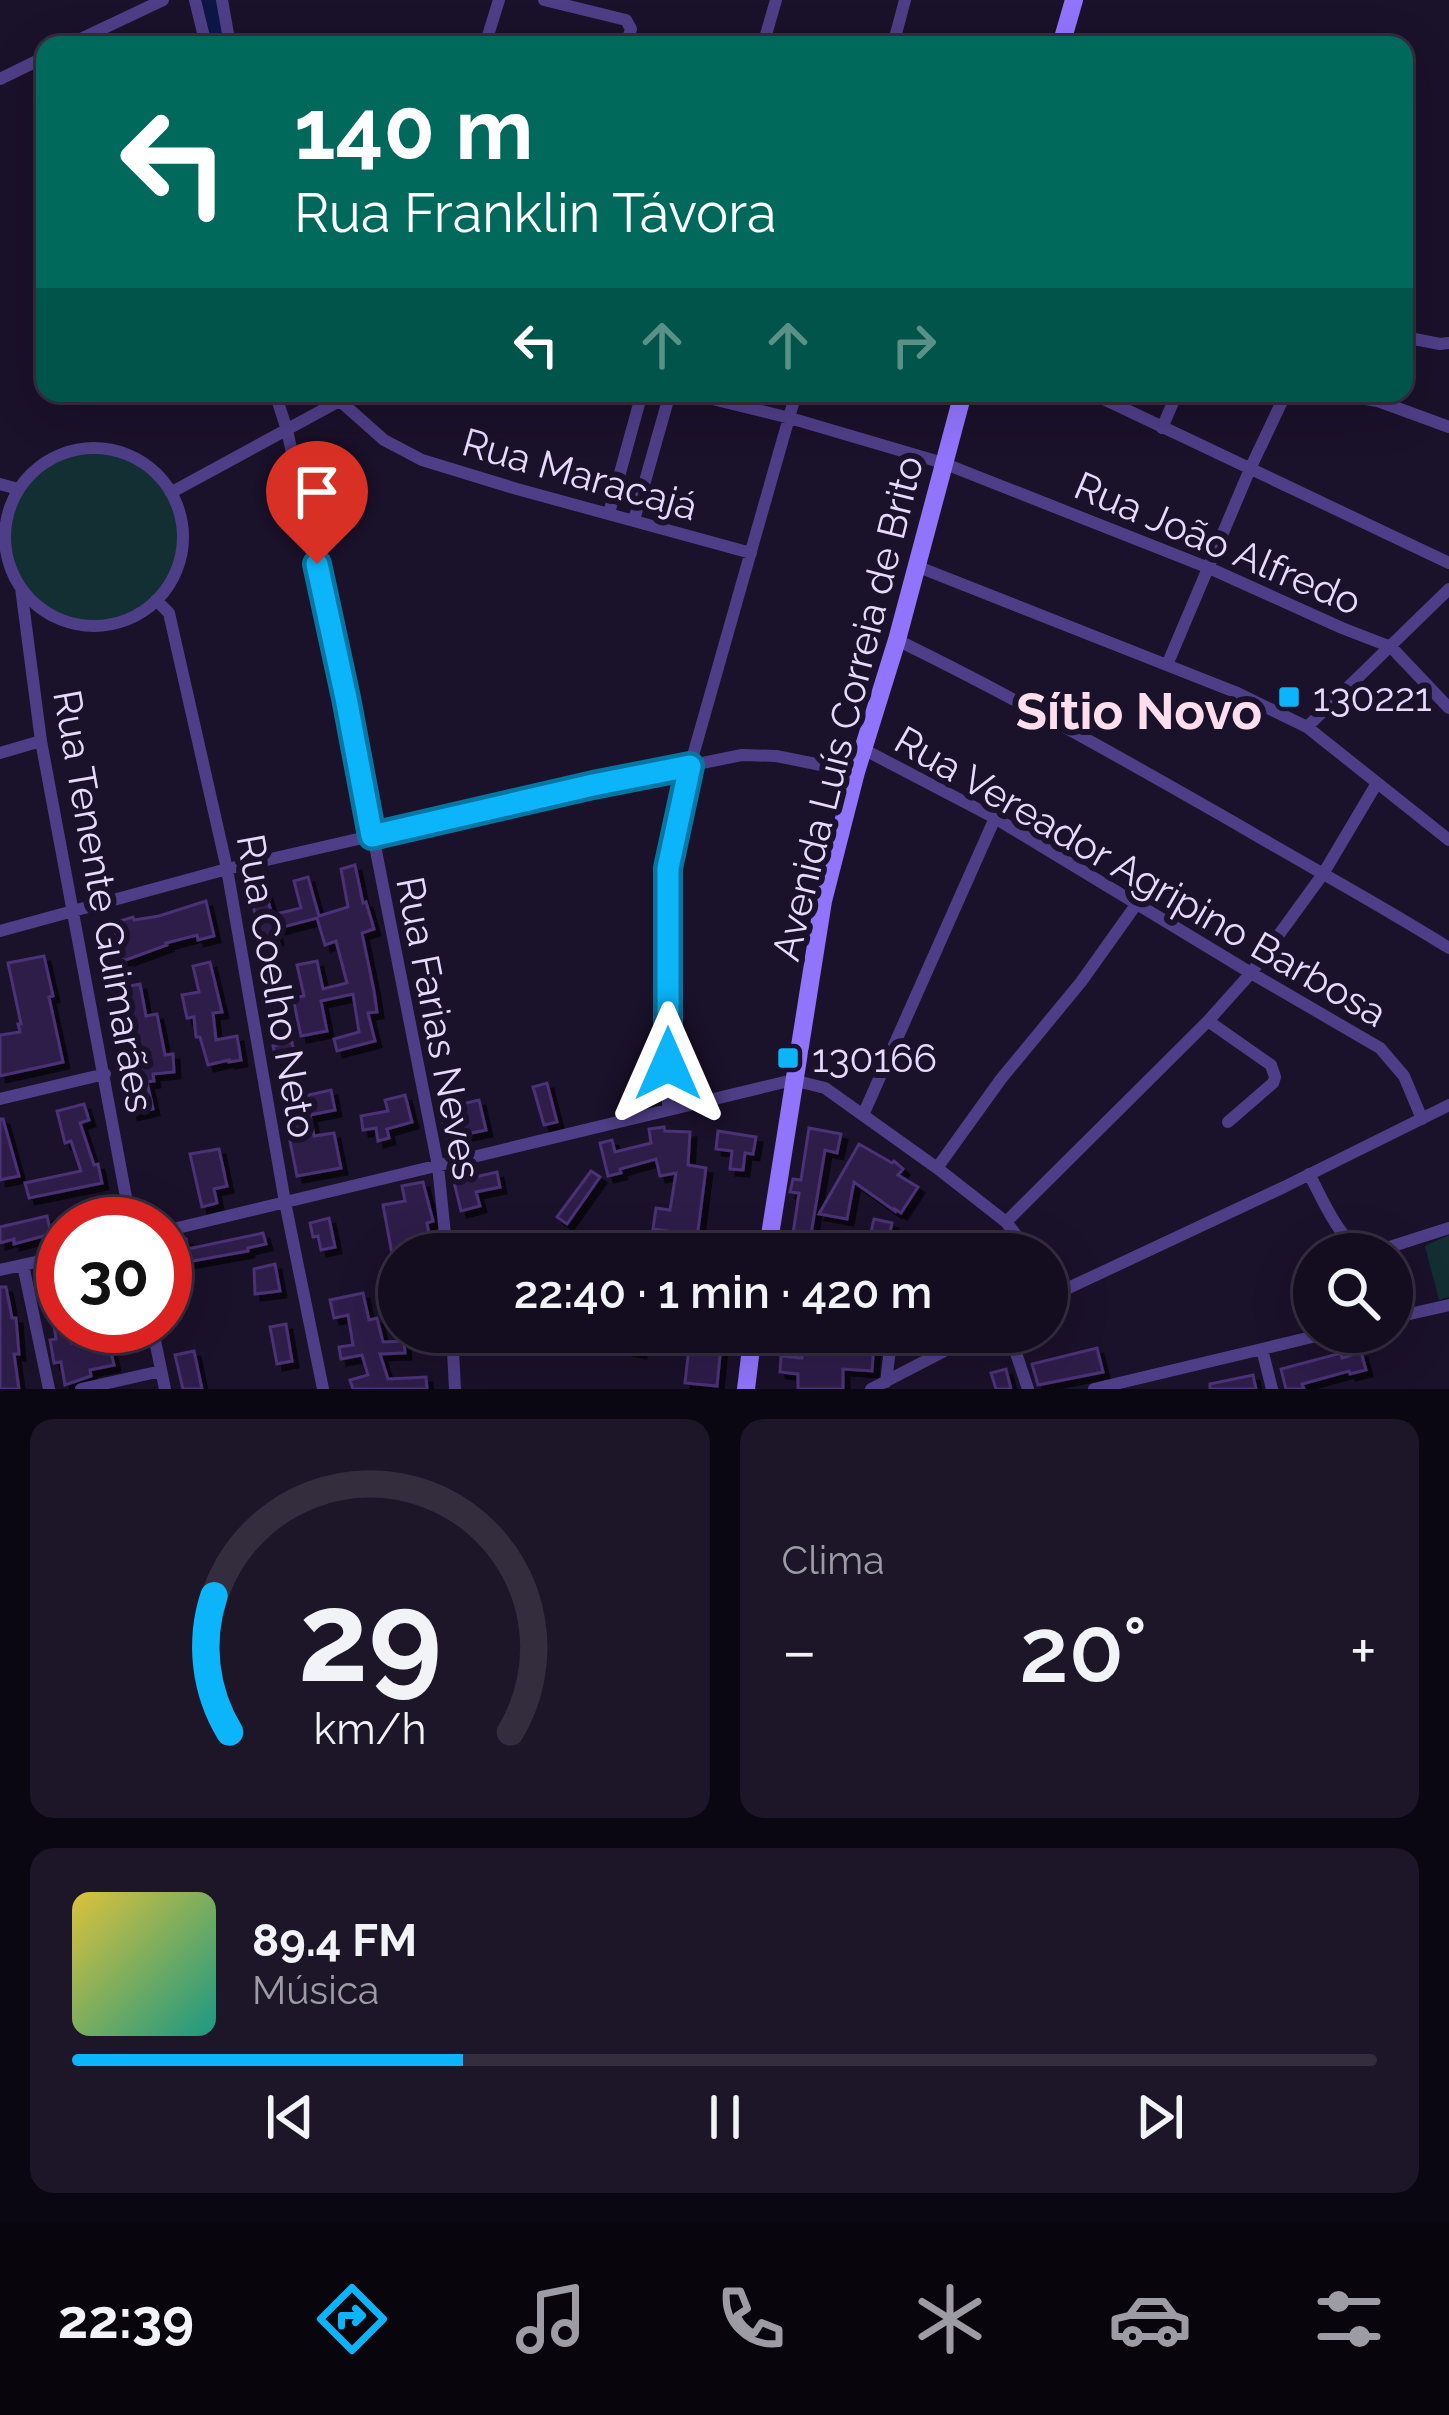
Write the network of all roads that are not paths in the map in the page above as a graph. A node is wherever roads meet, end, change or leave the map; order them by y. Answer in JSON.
{"nodes":[{"id":1,"x":163,"y":0,"type":"edge"},
{"id":2,"x":195,"y":0,"type":"edge"},
{"id":3,"x":222,"y":0,"type":"edge"},
{"id":4,"x":499,"y":0,"type":"edge"},
{"id":5,"x":544,"y":0,"type":"edge"},
{"id":6,"x":776,"y":0,"type":"edge"},
{"id":7,"x":905,"y":0,"type":"edge"},
{"id":8,"x":1074,"y":0,"type":"edge"},
{"id":9,"x":87,"y":36,"type":"edge"},
{"id":10,"x":204,"y":36,"type":"edge"},
{"id":11,"x":228,"y":36,"type":"edge"},
{"id":12,"x":488,"y":36,"type":"edge"},
{"id":13,"x":629,"y":36,"type":"edge"},
{"id":14,"x":766,"y":36,"type":"edge"},
{"id":15,"x":895,"y":36,"type":"edge"},
{"id":16,"x":1064,"y":36,"type":"edge"},
{"id":17,"x":36,"y":61,"type":"edge"},
{"id":18,"x":0,"y":79,"type":"edge"},
{"id":19,"x":1413,"y":339,"type":"edge"},
{"id":20,"x":1449,"y":343,"type":"edge"},
{"id":21,"x":278,"y":402,"type":"edge"},
{"id":22,"x":338,"y":402,"type":"edge"},
{"id":23,"x":341,"y":402,"type":"edge"},
{"id":24,"x":639,"y":402,"type":"edge"},
{"id":25,"x":667,"y":402,"type":"edge"},
{"id":26,"x":725,"y":402,"type":"edge"},
{"id":27,"x":794,"y":402,"type":"edge"},
{"id":28,"x":960,"y":402,"type":"edge"},
{"id":29,"x":1109,"y":402,"type":"edge"},
{"id":30,"x":1174,"y":402,"type":"edge"},
{"id":31,"x":1282,"y":402,"type":"edge"},
{"id":32,"x":1381,"y":402,"type":"edge"},
{"id":33,"x":790,"y":418,"type":"junction"},
{"id":34,"x":1449,"y":427,"type":"edge"},
{"id":35,"x":1162,"y":428,"type":"junction"},
{"id":36,"x":287,"y":430,"type":"junction"},
{"id":37,"x":943,"y":463,"type":"junction"},
{"id":38,"x":1250,"y":469,"type":"junction"},
{"id":39,"x":0,"y":484,"type":"edge"},
{"id":40,"x":18,"y":489,"type":"junction"},
{"id":41,"x":172,"y":492,"type":"junction"},
{"id":42,"x":608,"y":513,"type":"junction"},
{"id":43,"x":634,"y":520,"type":"junction"},
{"id":44,"x":751,"y":553,"type":"junction"},
{"id":45,"x":1449,"y":563,"type":"edge"},
{"id":46,"x":916,"y":566,"type":"junction"},
{"id":47,"x":5,"y":568,"type":"edge"},
{"id":48,"x":1209,"y":568,"type":"junction"},
{"id":49,"x":21,"y":588,"type":"junction"},
{"id":50,"x":1449,"y":589,"type":"edge"},
{"id":51,"x":156,"y":600,"type":"junction"},
{"id":52,"x":897,"y":640,"type":"junction"},
{"id":53,"x":1390,"y":647,"type":"junction"},
{"id":54,"x":1167,"y":664,"type":"junction"},
{"id":55,"x":1449,"y":708,"type":"edge"},
{"id":56,"x":1307,"y":727,"type":"junction"},
{"id":57,"x":41,"y":741,"type":"junction"},
{"id":58,"x":863,"y":749,"type":"junction"},
{"id":59,"x":0,"y":753,"type":"edge"},
{"id":60,"x":690,"y":766,"type":"junction"},
{"id":61,"x":856,"y":772,"type":"junction"},
{"id":62,"x":1377,"y":783,"type":"junction"},
{"id":63,"x":995,"y":818,"type":"junction"},
{"id":64,"x":372,"y":836,"type":"junction"},
{"id":65,"x":1449,"y":840,"type":"edge"},
{"id":66,"x":227,"y":869,"type":"junction"},
{"id":67,"x":1323,"y":874,"type":"junction"},
{"id":68,"x":1138,"y":902,"type":"junction"},
{"id":69,"x":75,"y":912,"type":"junction"},
{"id":70,"x":0,"y":931,"type":"edge"},
{"id":71,"x":1449,"y":947,"type":"edge"},
{"id":72,"x":1251,"y":974,"type":"junction"},
{"id":73,"x":1208,"y":1021,"type":"junction"},
{"id":74,"x":105,"y":1073,"type":"junction"},
{"id":75,"x":793,"y":1080,"type":"junction"},
{"id":76,"x":0,"y":1099,"type":"edge"},
{"id":77,"x":1449,"y":1105,"type":"edge"},
{"id":78,"x":668,"y":1109,"type":"junction"},
{"id":79,"x":863,"y":1115,"type":"junction"},
{"id":80,"x":1422,"y":1119,"type":"junction"},
{"id":81,"x":1228,"y":1122,"type":"dead end"},
{"id":82,"x":438,"y":1166,"type":"junction"},
{"id":83,"x":938,"y":1168,"type":"junction"},
{"id":84,"x":1309,"y":1174,"type":"junction"},
{"id":85,"x":126,"y":1197,"type":"edge"},
{"id":86,"x":285,"y":1202,"type":"junction"},
{"id":87,"x":1006,"y":1222,"type":"junction"},
{"id":88,"x":192,"y":1224,"type":"edge"},
{"id":89,"x":1449,"y":1228,"type":"edge"},
{"id":90,"x":445,"y":1233,"type":"edge"},
{"id":91,"x":770,"y":1233,"type":"edge"},
{"id":92,"x":1015,"y":1233,"type":"edge"},
{"id":93,"x":36,"y":1262,"type":"edge"},
{"id":94,"x":23,"y":1265,"type":"junction"},
{"id":95,"x":0,"y":1270,"type":"edge"},
{"id":96,"x":1068,"y":1288,"type":"edge"},
{"id":97,"x":1449,"y":1305,"type":"edge"},
{"id":98,"x":1413,"y":1313,"type":"edge"},
{"id":99,"x":1293,"y":1342,"type":"edge"},
{"id":100,"x":1262,"y":1349,"type":"junction"},
{"id":101,"x":157,"y":1353,"type":"edge"},
{"id":102,"x":453,"y":1353,"type":"edge"},
{"id":103,"x":750,"y":1353,"type":"edge"},
{"id":104,"x":889,"y":1353,"type":"edge"},
{"id":105,"x":941,"y":1353,"type":"edge"},
{"id":106,"x":1016,"y":1353,"type":"edge"},
{"id":107,"x":161,"y":1371,"type":"junction"},
{"id":108,"x":886,"y":1382,"type":"junction"},
{"id":109,"x":1150,"y":1383,"type":"edge"},
{"id":110,"x":49,"y":1389,"type":"edge"},
{"id":111,"x":81,"y":1389,"type":"edge"},
{"id":112,"x":165,"y":1389,"type":"edge"},
{"id":113,"x":323,"y":1389,"type":"edge"},
{"id":114,"x":455,"y":1389,"type":"edge"},
{"id":115,"x":746,"y":1389,"type":"edge"},
{"id":116,"x":872,"y":1389,"type":"edge"},
{"id":117,"x":1028,"y":1389,"type":"edge"},
{"id":118,"x":1094,"y":1389,"type":"edge"},
{"id":119,"x":1272,"y":1389,"type":"edge"}],
"edges":[{"from":1,"to":9,"type":"street"},
{"from":2,"to":10,"type":"street"},
{"from":3,"to":11,"type":"street"},
{"from":4,"to":12,"type":"street"},
{"from":5,"to":13,"type":"street"},
{"from":6,"to":14,"type":"street"},
{"from":7,"to":15,"type":"street"},
{"from":8,"to":16,"type":"main road"},
{"from":17,"to":18,"type":"street"},
{"from":19,"to":20,"type":"street"},
{"from":21,"to":36,"type":"street","name":"Rua Farias Neves"},
{"from":22,"to":36,"type":"street"},
{"from":23,"to":42,"type":"street","name":"Rua Maracajá"},
{"from":24,"to":42,"type":"street"},
{"from":25,"to":43,"type":"street"},
{"from":26,"to":33,"type":"street","name":"Rua João Alfredo"},
{"from":27,"to":33,"type":"street"},
{"from":28,"to":37,"type":"main road","name":"Avenida Luís Correia de Brito"},
{"from":29,"to":35,"type":"street"},
{"from":30,"to":35,"type":"street"},
{"from":31,"to":38,"type":"street"},
{"from":32,"to":34,"type":"street"},
{"from":33,"to":37,"type":"street","name":"Rua João Alfredo"},
{"from":33,"to":44,"type":"street"},
{"from":35,"to":38,"type":"street"},
{"from":36,"to":41,"type":"street"},
{"from":36,"to":64,"type":"street","name":"Rua Farias Neves"},
{"from":37,"to":46,"type":"main road","name":"Avenida Luís Correia de Brito"},
{"from":37,"to":48,"type":"street","name":"Rua João Alfredo"},
{"from":38,"to":45,"type":"street"},
{"from":38,"to":48,"type":"street"},
{"from":39,"to":40,"type":"street"},
{"from":40,"to":41,"type":"street"},
{"from":40,"to":47,"type":"street"},
{"from":41,"to":51,"type":"street"},
{"from":42,"to":43,"type":"street","name":"Rua Maracajá"},
{"from":43,"to":44,"type":"street","name":"Rua Maracajá"},
{"from":44,"to":60,"type":"street"},
{"from":46,"to":52,"type":"main road","name":"Avenida Luís Correia de Brito"},
{"from":46,"to":54,"type":"street"},
{"from":47,"to":49,"type":"street"},
{"from":48,"to":53,"type":"street","name":"Rua João Alfredo"},
{"from":48,"to":54,"type":"street"},
{"from":49,"to":51,"type":"street"},
{"from":49,"to":57,"type":"street","name":"Rua Tenente Guimarães"},
{"from":50,"to":53,"type":"street"},
{"from":51,"to":66,"type":"street","name":"Rua Coelho Neto"},
{"from":52,"to":58,"type":"main road","name":"Avenida Luís Correia de Brito"},
{"from":52,"to":67,"type":"street"},
{"from":53,"to":55,"type":"street","name":"Rua João Alfredo"},
{"from":53,"to":56,"type":"street"},
{"from":54,"to":56,"type":"street"},
{"from":56,"to":62,"type":"street"},
{"from":57,"to":59,"type":"street"},
{"from":57,"to":69,"type":"street","name":"Rua Tenente Guimarães"},
{"from":58,"to":61,"type":"main road","name":"Avenida Luís Correia de Brito"},
{"from":58,"to":63,"type":"street","name":"Rua Vereador Agripino Barbosa"},
{"from":60,"to":61,"type":"street"},
{"from":60,"to":64,"type":"street"},
{"from":60,"to":78,"type":"street"},
{"from":61,"to":75,"type":"main road","name":"Avenida Luís Correia de Brito"},
{"from":62,"to":65,"type":"street"},
{"from":62,"to":67,"type":"street"},
{"from":63,"to":68,"type":"street","name":"Rua Vereador Agripino Barbosa"},
{"from":63,"to":79,"type":"street"},
{"from":64,"to":66,"type":"street"},
{"from":64,"to":82,"type":"street","name":"Rua Farias Neves"},
{"from":66,"to":69,"type":"street"},
{"from":66,"to":86,"type":"street","name":"Rua Coelho Neto"},
{"from":67,"to":71,"type":"street"},
{"from":67,"to":72,"type":"street"},
{"from":68,"to":72,"type":"street","name":"Rua Vereador Agripino Barbosa"},
{"from":68,"to":83,"type":"street"},
{"from":69,"to":70,"type":"street"},
{"from":69,"to":74,"type":"street","name":"Rua Tenente Guimarães"},
{"from":72,"to":73,"type":"street"},
{"from":72,"to":80,"type":"street","name":"Rua Vereador Agripino Barbosa"},
{"from":73,"to":81,"type":"street"},
{"from":73,"to":87,"type":"street"},
{"from":74,"to":76,"type":"street"},
{"from":74,"to":85,"type":"street","name":"Rua Tenente Guimarães"},
{"from":75,"to":78,"type":"street"},
{"from":75,"to":79,"type":"street"},
{"from":75,"to":91,"type":"main road","name":"Avenida Luís Correia de Brito"},
{"from":77,"to":80,"type":"street"},
{"from":78,"to":82,"type":"street"},
{"from":79,"to":83,"type":"street"},
{"from":80,"to":84,"type":"street"},
{"from":82,"to":86,"type":"street"},
{"from":82,"to":90,"type":"street","name":"Rua Farias Neves"},
{"from":83,"to":87,"type":"street"},
{"from":84,"to":89,"type":"street"},
{"from":84,"to":96,"type":"street"},
{"from":86,"to":88,"type":"street"},
{"from":86,"to":113,"type":"street","name":"Rua Coelho Neto"},
{"from":87,"to":92,"type":"street"},
{"from":93,"to":94,"type":"street"},
{"from":94,"to":95,"type":"street"},
{"from":94,"to":110,"type":"street"},
{"from":97,"to":98,"type":"street"},
{"from":99,"to":100,"type":"street"},
{"from":100,"to":109,"type":"street"},
{"from":100,"to":119,"type":"street"},
{"from":101,"to":107,"type":"street"},
{"from":102,"to":114,"type":"street"},
{"from":103,"to":115,"type":"main road"},
{"from":104,"to":108,"type":"street"},
{"from":105,"to":108,"type":"street"},
{"from":106,"to":117,"type":"street"},
{"from":107,"to":111,"type":"street"},
{"from":107,"to":112,"type":"street"},
{"from":108,"to":116,"type":"street"},
{"from":109,"to":118,"type":"street"}]}
